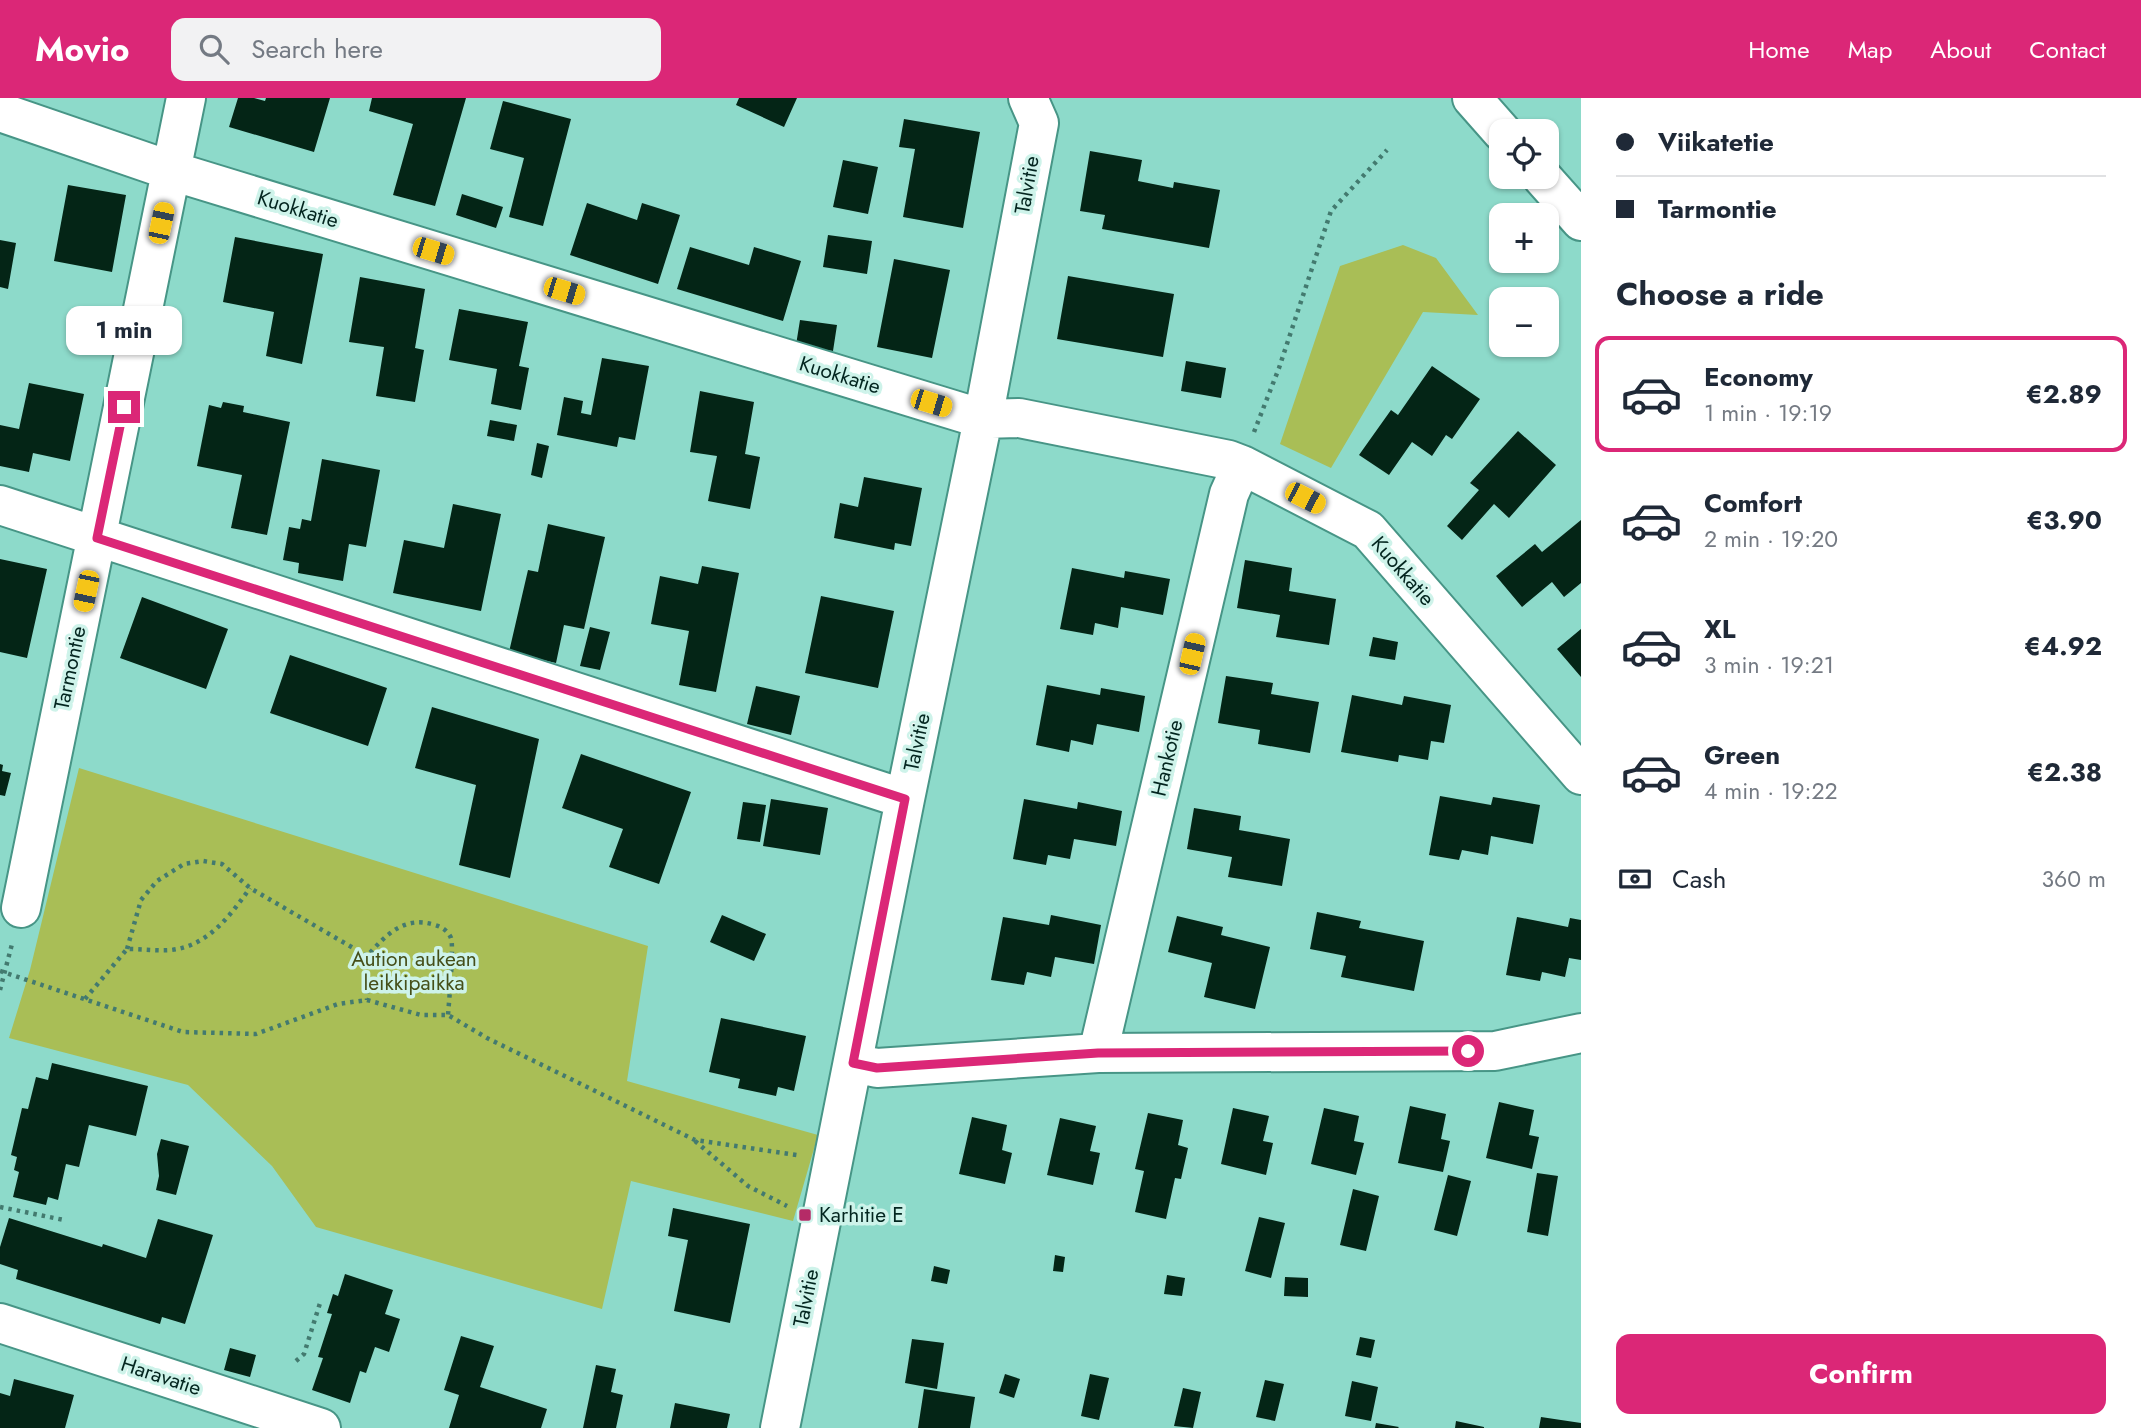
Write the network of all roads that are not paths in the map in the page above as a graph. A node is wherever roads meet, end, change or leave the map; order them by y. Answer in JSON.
{"nodes":[{"id":1,"x":187,"y":98,"type":"edge"},
{"id":2,"x":1028,"y":98,"type":"edge"},
{"id":3,"x":1472,"y":98,"type":"edge"},
{"id":4,"x":0,"y":112,"type":"edge"},
{"id":5,"x":1491,"y":119,"type":"edge"},
{"id":6,"x":172,"y":171,"type":"junction"},
{"id":7,"x":1553,"y":189,"type":"edge"},
{"id":8,"x":1581,"y":221,"type":"edge"},
{"id":9,"x":983,"y":419,"type":"junction"},
{"id":10,"x":1242,"y":465,"type":"junction"},
{"id":11,"x":0,"y":505,"type":"edge"},
{"id":12,"x":97,"y":538,"type":"junction"},
{"id":13,"x":1581,"y":775,"type":"edge"},
{"id":14,"x":905,"y":799,"type":"junction"},
{"id":15,"x":20,"y":908,"type":"road end"},
{"id":16,"x":1581,"y":1033,"type":"edge"},
{"id":17,"x":1098,"y":1053,"type":"junction"},
{"id":18,"x":853,"y":1063,"type":"junction"},
{"id":19,"x":0,"y":1323,"type":"edge"},
{"id":20,"x":321,"y":1428,"type":"edge"},
{"id":21,"x":780,"y":1428,"type":"edge"}],
"edges":[{"from":1,"to":6,"type":"main road","name":"Tarmontie"},
{"from":2,"to":9,"type":"main road","name":"Talvitie"},
{"from":3,"to":5,"type":"main road"},
{"from":4,"to":6,"type":"main road","name":"Kuokkatie"},
{"from":6,"to":9,"type":"main road","name":"Kuokkatie"},
{"from":6,"to":12,"type":"main road","name":"Tarmontie"},
{"from":7,"to":8,"type":"main road"},
{"from":9,"to":10,"type":"main road","name":"Kuokkatie"},
{"from":9,"to":14,"type":"main road","name":"Talvitie"},
{"from":10,"to":13,"type":"main road","name":"Kuokkatie"},
{"from":10,"to":17,"type":"main road","name":"Hankotie"},
{"from":11,"to":12,"type":"main road"},
{"from":12,"to":14,"type":"main road"},
{"from":12,"to":15,"type":"main road","name":"Tarmontie"},
{"from":14,"to":18,"type":"main road","name":"Talvitie"},
{"from":16,"to":17,"type":"main road"},
{"from":17,"to":18,"type":"main road"},
{"from":18,"to":21,"type":"main road","name":"Talvitie"},
{"from":19,"to":20,"type":"main road","name":"Haravatie"}]}
